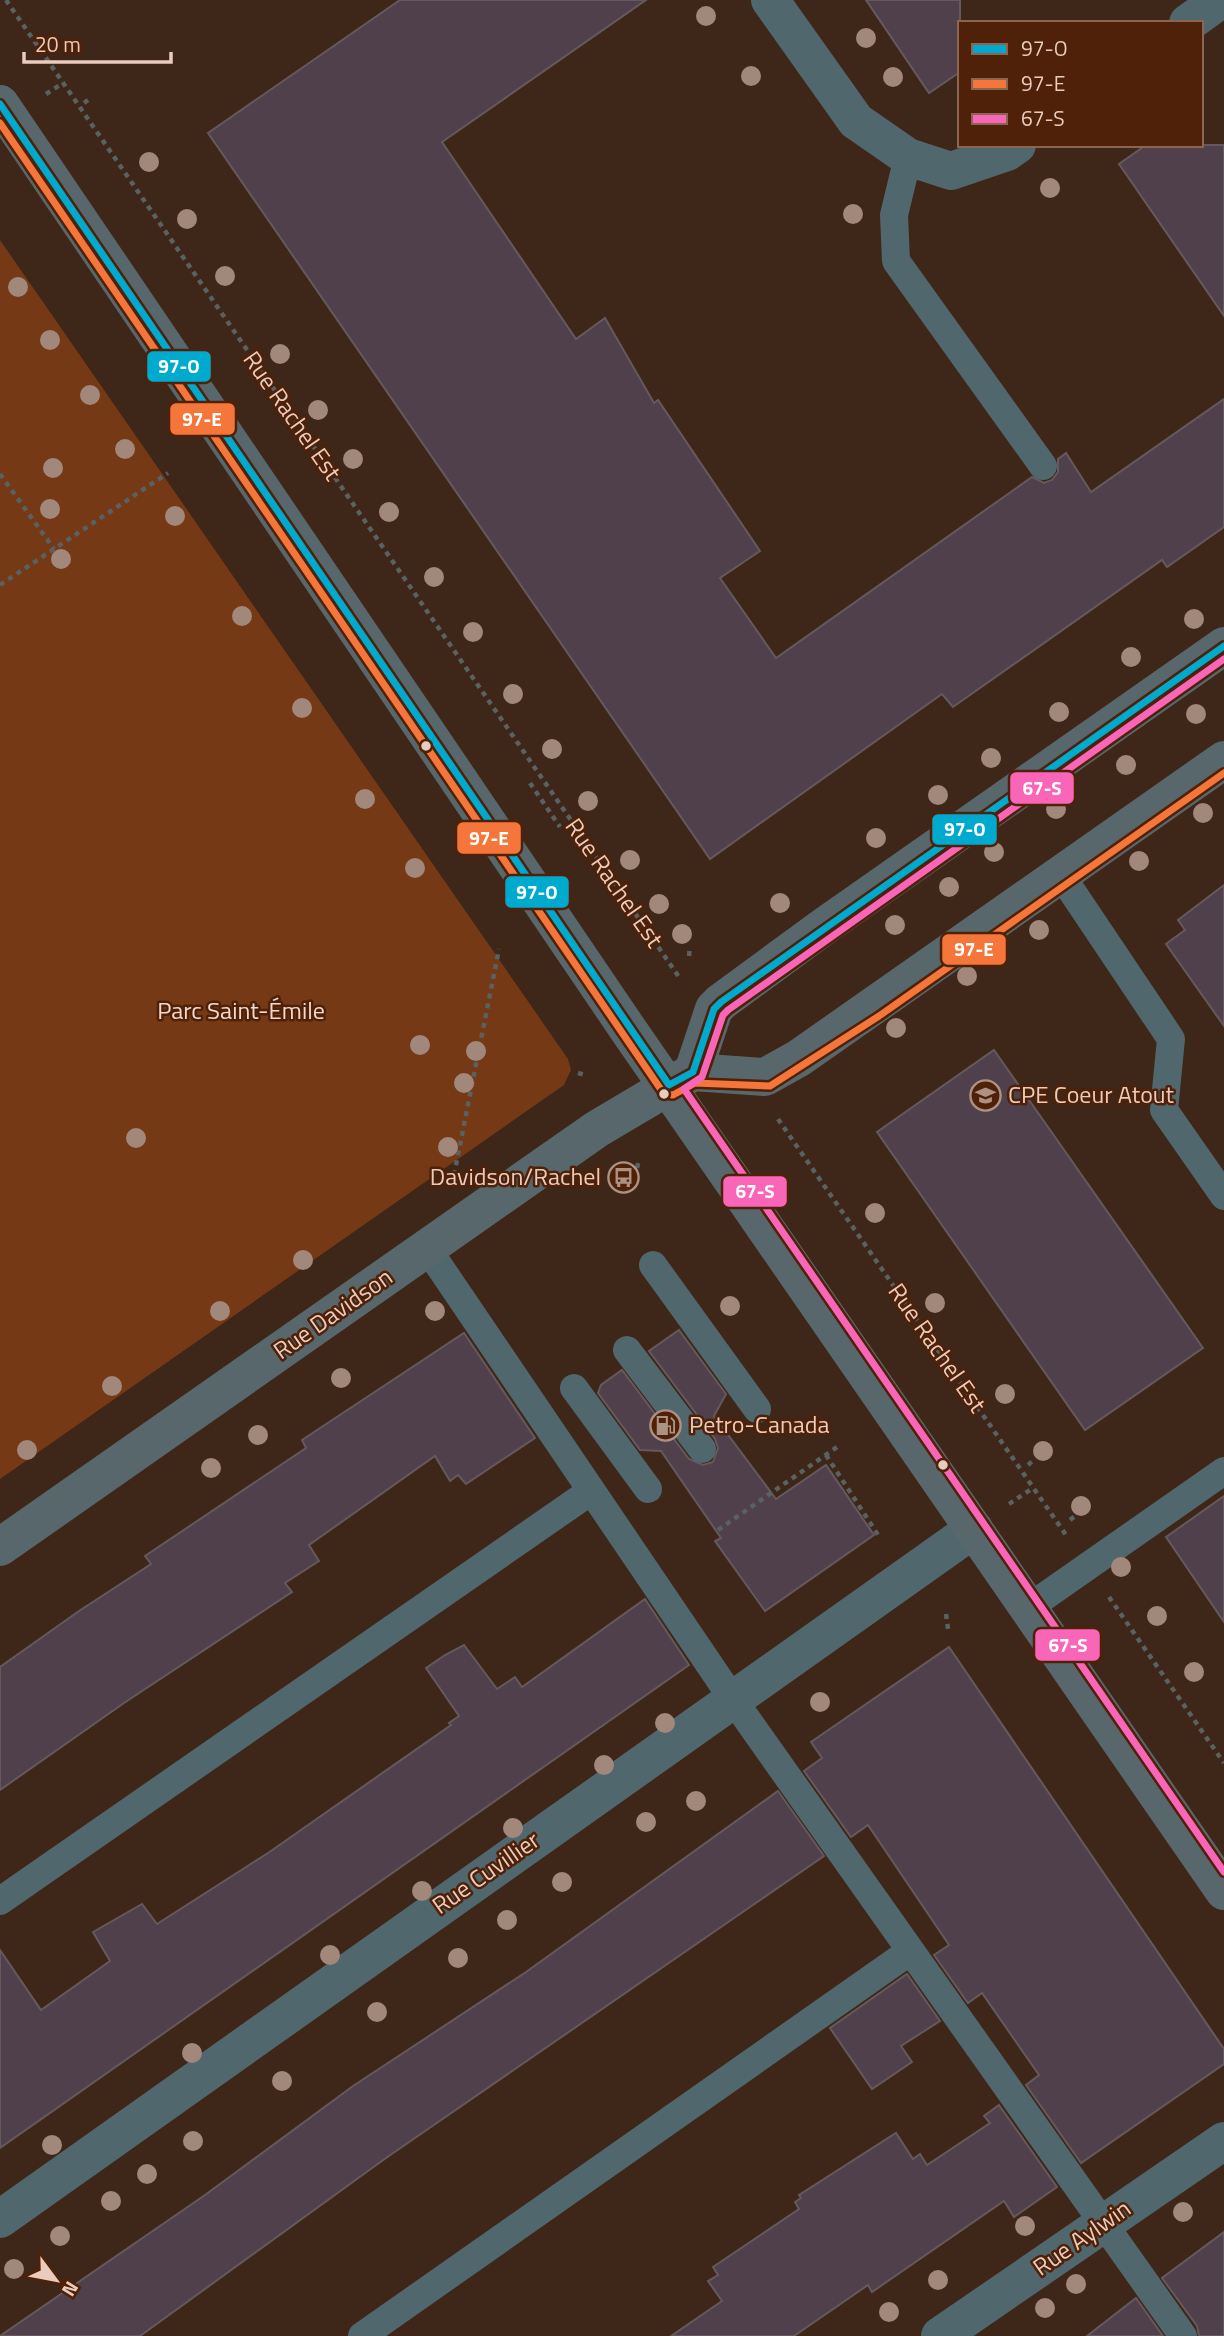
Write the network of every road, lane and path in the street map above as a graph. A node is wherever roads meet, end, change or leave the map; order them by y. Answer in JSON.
{"nodes":[{"id":1,"x":6,"y":0,"type":"edge"},
{"id":2,"x":770,"y":0,"type":"edge"},
{"id":3,"x":1220,"y":0,"type":"edge"},
{"id":4,"x":1191,"y":21,"type":"edge"},
{"id":5,"x":4,"y":116,"type":"edge"},
{"id":6,"x":1014,"y":147,"type":"edge"},
{"id":7,"x":908,"y":157,"type":"junction"},
{"id":8,"x":1043,"y":466,"type":"dead end"},
{"id":9,"x":168,"y":472,"type":"dead end"},
{"id":10,"x":0,"y":474,"type":"edge"},
{"id":11,"x":54,"y":549,"type":"junction"},
{"id":12,"x":0,"y":585,"type":"edge"},
{"id":13,"x":1224,"y":646,"type":"edge"},
{"id":14,"x":1224,"y":760,"type":"edge"},
{"id":15,"x":530,"y":783,"type":"dead end"},
{"id":16,"x":561,"y":827,"type":"dead end"},
{"id":17,"x":1061,"y":875,"type":"junction"},
{"id":18,"x":690,"y":947,"type":"dead end"},
{"id":19,"x":499,"y":949,"type":"dead end"},
{"id":20,"x":689,"y":956,"type":"dead end"},
{"id":21,"x":710,"y":1020,"type":"junction"},
{"id":22,"x":578,"y":1073,"type":"dead end"},
{"id":23,"x":585,"y":1075,"type":"dead end"},
{"id":24,"x":748,"y":1076,"type":"junction"},
{"id":25,"x":681,"y":1078,"type":"junction"},
{"id":26,"x":639,"y":1160,"type":"dead end"},
{"id":27,"x":637,"y":1168,"type":"dead end"},
{"id":28,"x":454,"y":1178,"type":"dead end"},
{"id":29,"x":1224,"y":1196,"type":"edge"},
{"id":30,"x":427,"y":1248,"type":"junction"},
{"id":31,"x":653,"y":1265,"type":"dead end"},
{"id":32,"x":627,"y":1350,"type":"dead end"},
{"id":33,"x":574,"y":1388,"type":"dead end"},
{"id":34,"x":757,"y":1409,"type":"dead end"},
{"id":35,"x":840,"y":1445,"type":"dead end"},
{"id":36,"x":702,"y":1449,"type":"dead end"},
{"id":37,"x":826,"y":1455,"type":"junction"},
{"id":38,"x":1035,"y":1460,"type":"dead end"},
{"id":39,"x":1028,"y":1465,"type":"dead end"},
{"id":40,"x":1224,"y":1471,"type":"edge"},
{"id":41,"x":648,"y":1489,"type":"dead end"},
{"id":42,"x":591,"y":1491,"type":"junction"},
{"id":43,"x":742,"y":1515,"type":"junction"},
{"id":44,"x":746,"y":1521,"type":"dead end"},
{"id":45,"x":974,"y":1529,"type":"junction"},
{"id":46,"x":718,"y":1531,"type":"dead end"},
{"id":47,"x":871,"y":1544,"type":"dead end"},
{"id":48,"x":0,"y":1547,"type":"edge"},
{"id":49,"x":1088,"y":1566,"type":"junction"},
{"id":50,"x":1028,"y":1608,"type":"junction"},
{"id":51,"x":946,"y":1614,"type":"dead end"},
{"id":52,"x":948,"y":1629,"type":"dead end"},
{"id":53,"x":732,"y":1698,"type":"junction"},
{"id":54,"x":1224,"y":1763,"type":"edge"},
{"id":55,"x":1224,"y":1891,"type":"edge"},
{"id":56,"x":0,"y":1901,"type":"edge"},
{"id":57,"x":909,"y":1952,"type":"junction"},
{"id":58,"x":1224,"y":2141,"type":"edge"},
{"id":59,"x":0,"y":2219,"type":"edge"},
{"id":60,"x":1103,"y":2222,"type":"junction"},
{"id":61,"x":362,"y":2336,"type":"edge"},
{"id":62,"x":940,"y":2336,"type":"edge"},
{"id":63,"x":1183,"y":2336,"type":"edge"}],
"edges":[{"from":1,"to":21,"type":"path","name":"Rue Rachel Est"},
{"from":2,"to":7,"type":"street"},
{"from":3,"to":4,"type":"street"},
{"from":5,"to":25,"type":"main road"},
{"from":6,"to":7,"type":"street"},
{"from":7,"to":8,"type":"lane"},
{"from":9,"to":11,"type":"path"},
{"from":10,"to":11,"type":"path"},
{"from":11,"to":12,"type":"path"},
{"from":13,"to":21,"type":"main road"},
{"from":14,"to":17,"type":"main road"},
{"from":15,"to":16,"type":"path"},
{"from":17,"to":24,"type":"main road"},
{"from":17,"to":29,"type":"lane"},
{"from":18,"to":20,"type":"path"},
{"from":19,"to":28,"type":"path"},
{"from":21,"to":25,"type":"main road"},
{"from":22,"to":23,"type":"path"},
{"from":24,"to":25,"type":"main road"},
{"from":24,"to":49,"type":"path","name":"Rue Rachel Est"},
{"from":25,"to":30,"type":"main road","name":"Rue Davidson"},
{"from":25,"to":45,"type":"main road"},
{"from":26,"to":27,"type":"path"},
{"from":30,"to":42,"type":"lane"},
{"from":30,"to":48,"type":"main road","name":"Rue Davidson"},
{"from":31,"to":34,"type":"lane"},
{"from":32,"to":36,"type":"lane"},
{"from":33,"to":41,"type":"lane"},
{"from":35,"to":37,"type":"path"},
{"from":37,"to":43,"type":"path"},
{"from":37,"to":47,"type":"path"},
{"from":38,"to":39,"type":"path"},
{"from":40,"to":49,"type":"lane"},
{"from":42,"to":53,"type":"lane"},
{"from":42,"to":56,"type":"lane"},
{"from":43,"to":44,"type":"path"},
{"from":43,"to":46,"type":"path"},
{"from":45,"to":50,"type":"main road"},
{"from":45,"to":53,"type":"street","name":"Rue Cuvillier"},
{"from":49,"to":50,"type":"lane"},
{"from":49,"to":54,"type":"path","name":"Rue Rachel Est"},
{"from":50,"to":55,"type":"main road"},
{"from":51,"to":52,"type":"path"},
{"from":53,"to":57,"type":"lane"},
{"from":53,"to":59,"type":"street","name":"Rue Cuvillier"},
{"from":57,"to":60,"type":"lane"},
{"from":57,"to":61,"type":"lane"},
{"from":58,"to":60,"type":"street","name":"Rue Aylwin"},
{"from":60,"to":62,"type":"street","name":"Rue Aylwin"},
{"from":60,"to":63,"type":"lane"}]}
